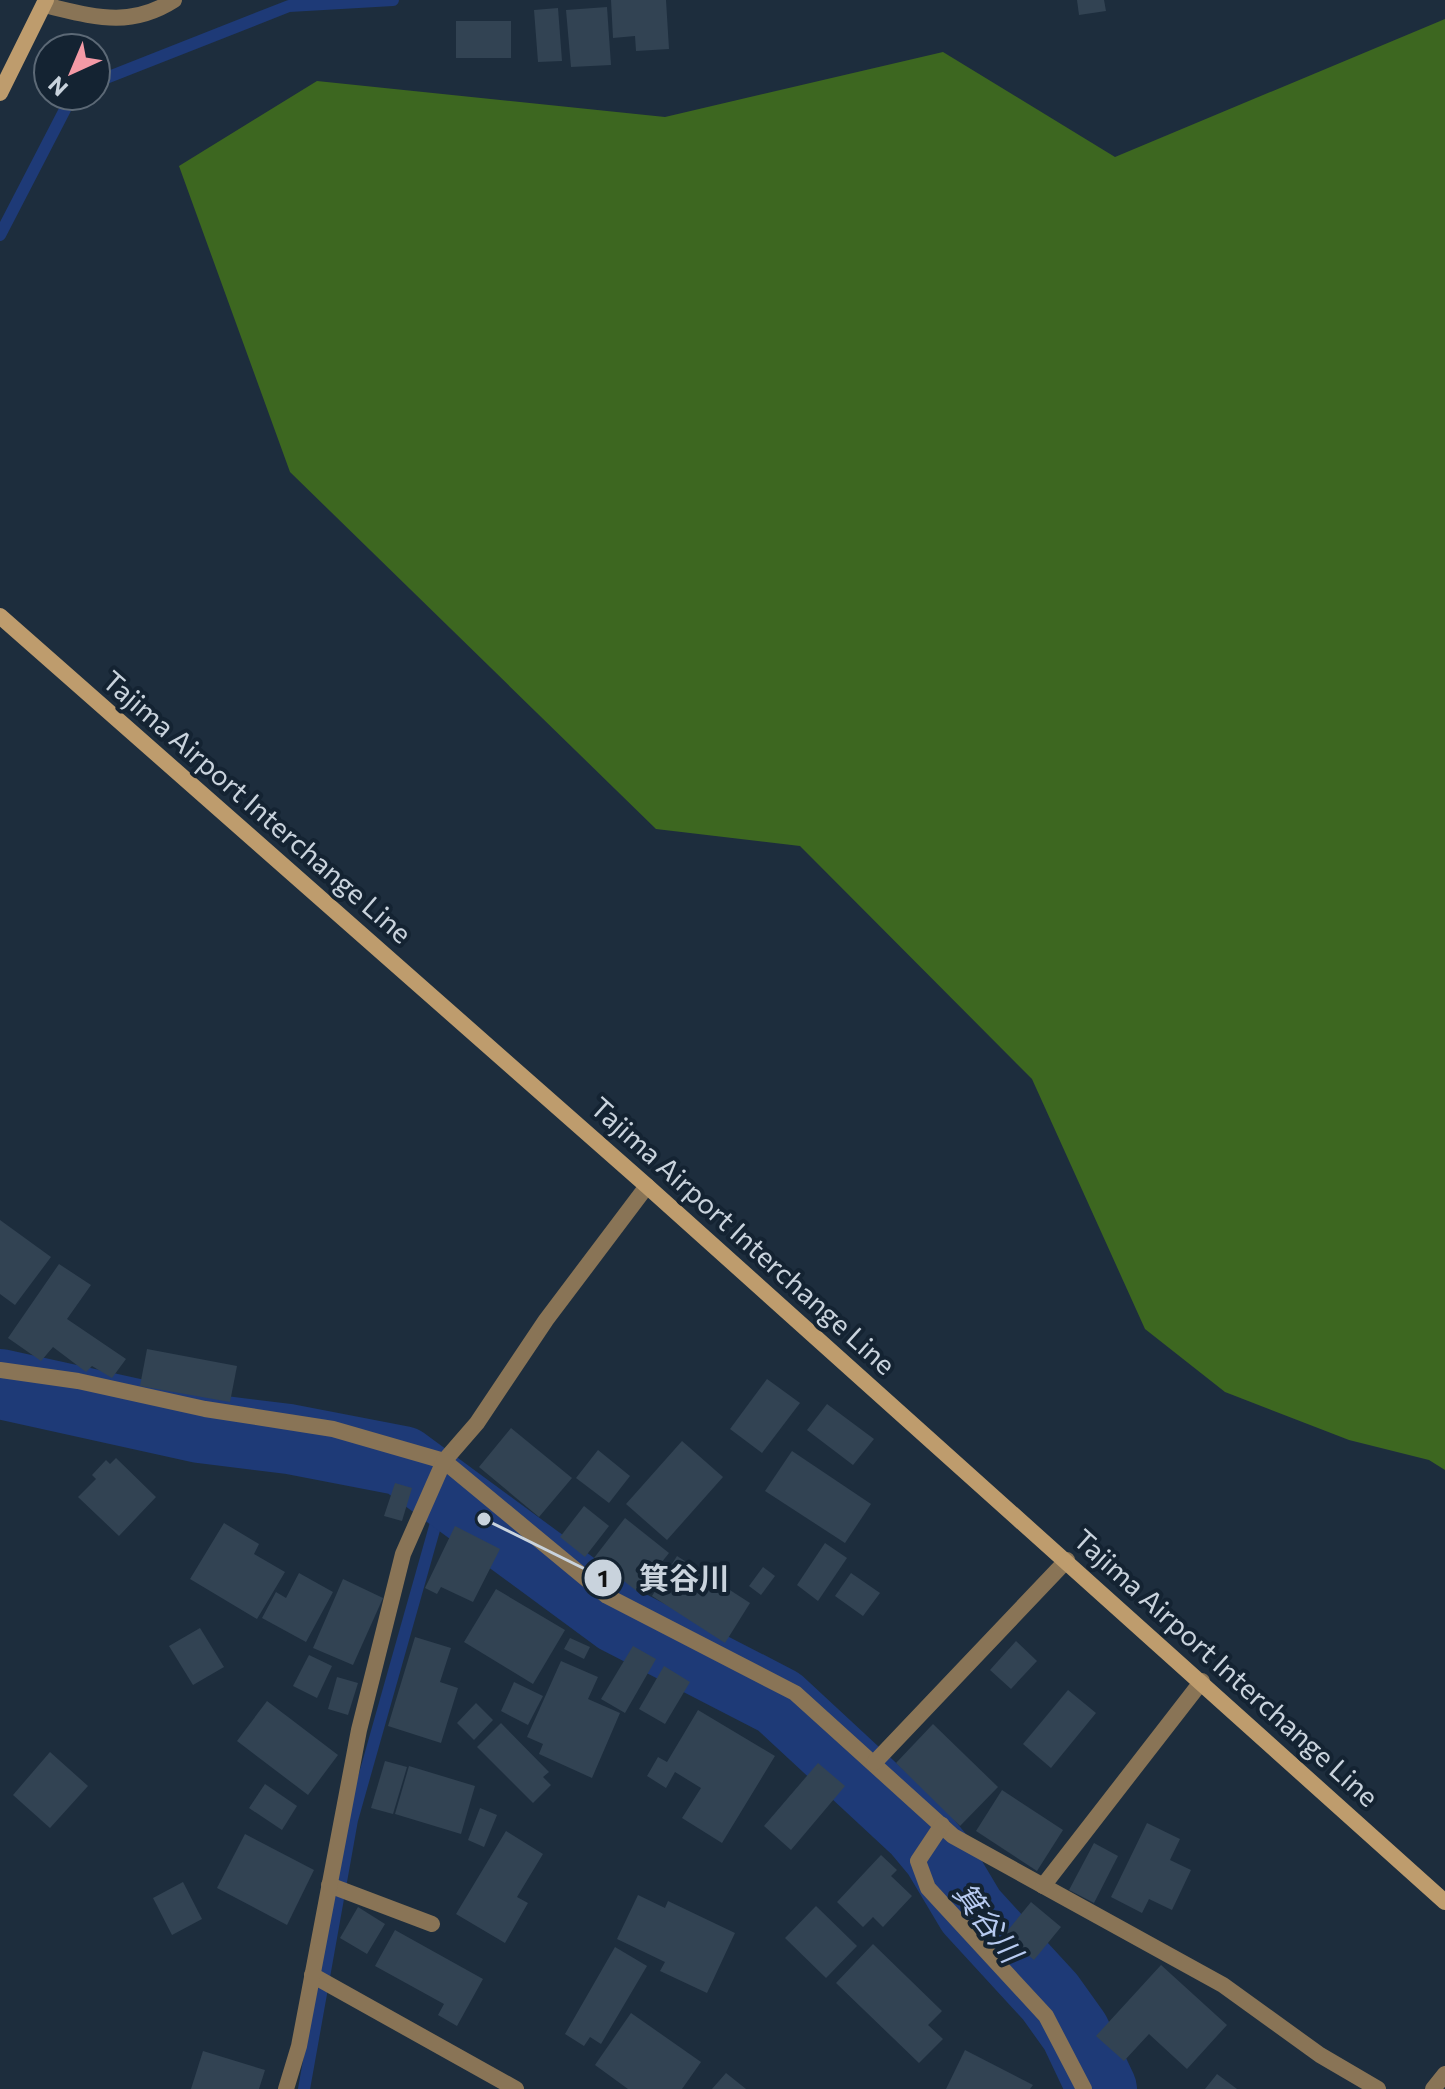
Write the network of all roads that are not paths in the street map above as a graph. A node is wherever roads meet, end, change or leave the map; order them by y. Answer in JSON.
{"nodes":[{"id":1,"x":174,"y":0,"type":"edge"},
{"id":2,"x":45,"y":2,"type":"edge"},
{"id":3,"x":0,"y":93,"type":"edge"},
{"id":4,"x":0,"y":616,"type":"edge"},
{"id":5,"x":647,"y":1186,"type":"junction"},
{"id":6,"x":0,"y":1370,"type":"edge"},
{"id":7,"x":444,"y":1461,"type":"junction"},
{"id":8,"x":1067,"y":1560,"type":"junction"},
{"id":9,"x":1202,"y":1681,"type":"junction"},
{"id":10,"x":874,"y":1763,"type":"junction"},
{"id":11,"x":942,"y":1825,"type":"junction"},
{"id":12,"x":329,"y":1885,"type":"junction"},
{"id":13,"x":1043,"y":1886,"type":"junction"},
{"id":14,"x":1445,"y":1902,"type":"edge"},
{"id":15,"x":432,"y":1924,"type":"dead end"},
{"id":16,"x":312,"y":1975,"type":"junction"},
{"id":17,"x":1445,"y":2074,"type":"edge"},
{"id":18,"x":286,"y":2089,"type":"edge"},
{"id":19,"x":516,"y":2089,"type":"edge"},
{"id":20,"x":1084,"y":2089,"type":"edge"},
{"id":21,"x":1378,"y":2089,"type":"edge"},
{"id":22,"x":1433,"y":2089,"type":"edge"}],
"edges":[{"from":1,"to":2,"type":"street"},
{"from":2,"to":3,"type":"main road"},
{"from":4,"to":5,"type":"main road","name":"Tajima Airport Interchange Line"},
{"from":5,"to":7,"type":"street"},
{"from":5,"to":8,"type":"main road","name":"Tajima Airport Interchange Line"},
{"from":6,"to":7,"type":"street"},
{"from":7,"to":10,"type":"street"},
{"from":7,"to":12,"type":"street"},
{"from":8,"to":9,"type":"main road","name":"Tajima Airport Interchange Line"},
{"from":8,"to":10,"type":"street"},
{"from":9,"to":13,"type":"street"},
{"from":9,"to":14,"type":"main road","name":"Tajima Airport Interchange Line"},
{"from":10,"to":11,"type":"street"},
{"from":11,"to":13,"type":"street"},
{"from":11,"to":20,"type":"street"},
{"from":12,"to":15,"type":"street"},
{"from":12,"to":16,"type":"street"},
{"from":13,"to":21,"type":"street"},
{"from":16,"to":18,"type":"street"},
{"from":16,"to":19,"type":"street"},
{"from":17,"to":22,"type":"street"}]}
